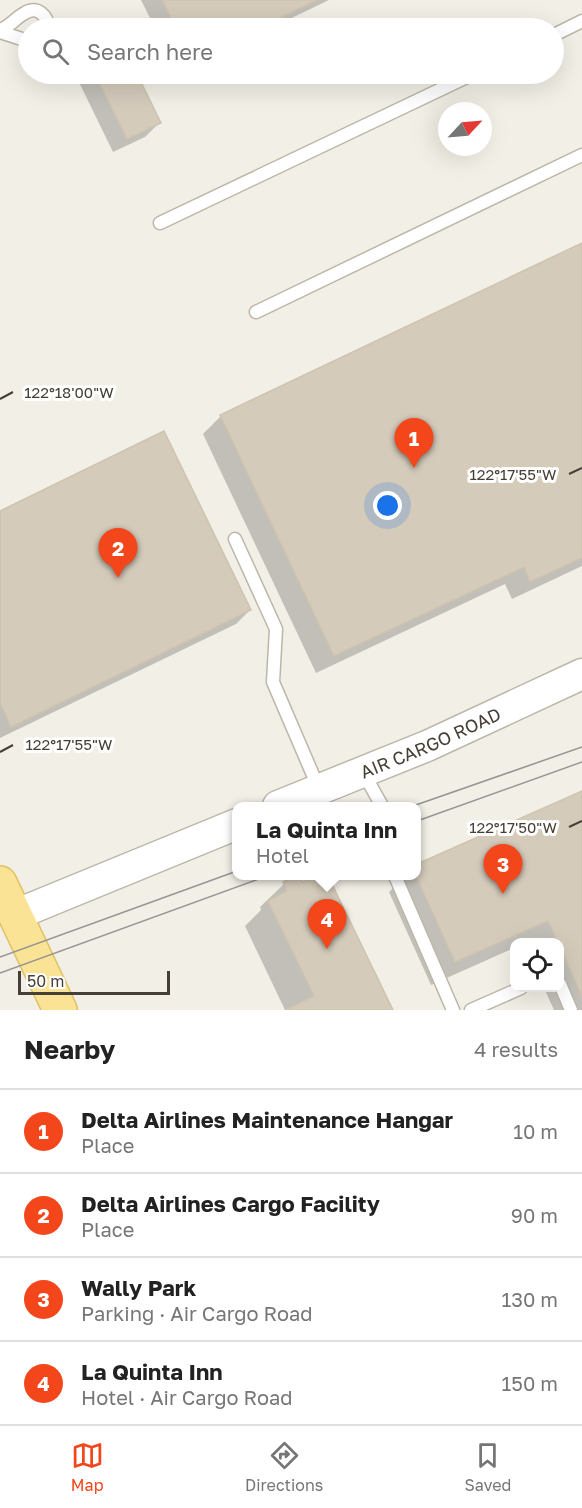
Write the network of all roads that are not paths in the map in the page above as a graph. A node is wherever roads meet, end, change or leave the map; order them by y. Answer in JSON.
{"nodes":[{"id":1,"x":19,"y":18,"type":"edge"},
{"id":2,"x":46,"y":18,"type":"edge"},
{"id":3,"x":18,"y":19,"type":"edge"},
{"id":4,"x":582,"y":21,"type":"edge"},
{"id":5,"x":564,"y":30,"type":"edge"},
{"id":6,"x":0,"y":31,"type":"edge"},
{"id":7,"x":18,"y":37,"type":"edge"},
{"id":8,"x":452,"y":84,"type":"edge"},
{"id":9,"x":582,"y":155,"type":"edge"},
{"id":10,"x":160,"y":223,"type":"dead end"},
{"id":11,"x":256,"y":312,"type":"dead end"},
{"id":12,"x":235,"y":539,"type":"dead end"},
{"id":13,"x":582,"y":674,"type":"edge"},
{"id":14,"x":363,"y":772,"type":"junction"},
{"id":15,"x":320,"y":789,"type":"junction"},
{"id":16,"x":290,"y":802,"type":"edge"},
{"id":17,"x":379,"y":802,"type":"edge"},
{"id":18,"x":232,"y":826,"type":"edge"},
{"id":19,"x":397,"y":880,"type":"edge"},
{"id":20,"x":0,"y":884,"type":"edge"},
{"id":21,"x":15,"y":915,"type":"junction"},
{"id":22,"x":510,"y":992,"type":"edge"},
{"id":23,"x":563,"y":992,"type":"edge"},
{"id":24,"x":60,"y":1010,"type":"edge"},
{"id":25,"x":453,"y":1010,"type":"edge"},
{"id":26,"x":471,"y":1010,"type":"edge"},
{"id":27,"x":571,"y":1010,"type":"edge"}],
"edges":[{"from":1,"to":2,"type":"lane"},
{"from":3,"to":6,"type":"lane"},
{"from":4,"to":5,"type":"lane"},
{"from":6,"to":7,"type":"lane"},
{"from":8,"to":10,"type":"lane"},
{"from":9,"to":11,"type":"lane"},
{"from":12,"to":15,"type":"lane"},
{"from":13,"to":14,"type":"street","name":"AIR CARGO ROAD"},
{"from":14,"to":15,"type":"street","name":"AIR CARGO ROAD"},
{"from":14,"to":17,"type":"lane"},
{"from":15,"to":16,"type":"street","name":"AIR CARGO ROAD"},
{"from":18,"to":21,"type":"street"},
{"from":19,"to":25,"type":"lane"},
{"from":20,"to":21,"type":"main road"},
{"from":21,"to":24,"type":"main road"},
{"from":22,"to":26,"type":"lane"},
{"from":23,"to":27,"type":"lane"}]}
